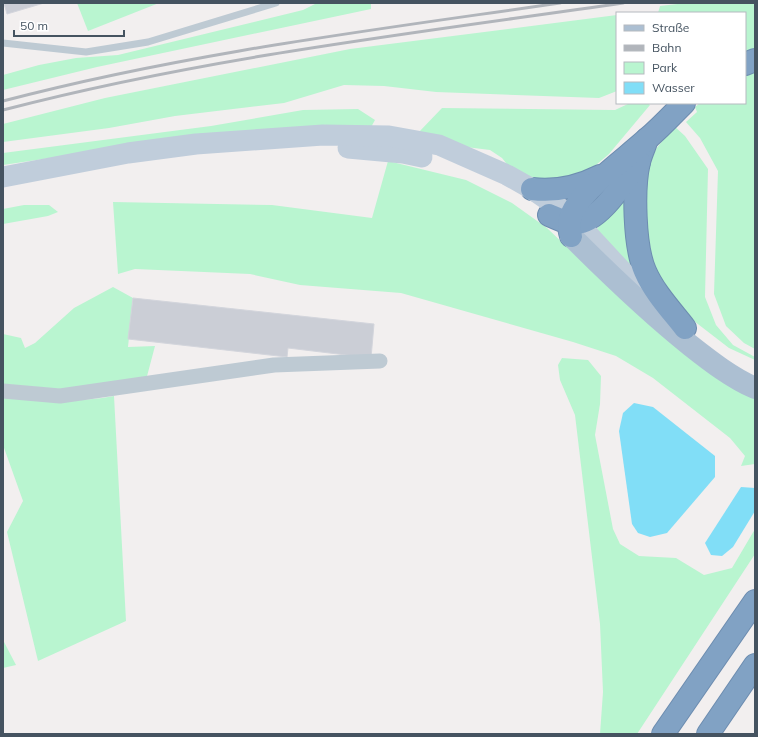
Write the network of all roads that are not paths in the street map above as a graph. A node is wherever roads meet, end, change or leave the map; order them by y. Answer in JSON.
{"nodes":[{"id":1,"x":276,"y":3,"type":"edge"},
{"id":2,"x":3,"y":43,"type":"edge"},
{"id":3,"x":683,"y":104,"type":"edge"},
{"id":4,"x":648,"y":139,"type":"junction"},
{"id":5,"x":639,"y":162,"type":"junction"},
{"id":6,"x":607,"y":174,"type":"junction"},
{"id":7,"x":3,"y":177,"type":"edge"},
{"id":8,"x":3,"y":186,"type":"edge"},
{"id":9,"x":532,"y":189,"type":"junction"},
{"id":10,"x":567,"y":223,"type":"junction"},
{"id":11,"x":685,"y":328,"type":"junction"},
{"id":12,"x":380,"y":361,"type":"dead end"},
{"id":13,"x":754,"y":382,"type":"edge"},
{"id":14,"x":3,"y":391,"type":"edge"},
{"id":15,"x":755,"y":601,"type":"edge"},
{"id":16,"x":755,"y":665,"type":"edge"},
{"id":17,"x":663,"y":734,"type":"edge"},
{"id":18,"x":708,"y":734,"type":"edge"}],
"edges":[{"from":1,"to":2,"type":"lane"},
{"from":3,"to":4,"type":"highway"},
{"from":4,"to":5,"type":"highway"},
{"from":4,"to":6,"type":"highway"},
{"from":5,"to":10,"type":"highway"},
{"from":5,"to":11,"type":"highway"},
{"from":6,"to":9,"type":"highway"},
{"from":6,"to":10,"type":"highway"},
{"from":7,"to":9,"type":"main road"},
{"from":8,"to":10,"type":"main road"},
{"from":9,"to":10,"type":"main road"},
{"from":10,"to":11,"type":"main road"},
{"from":10,"to":13,"type":"main road"},
{"from":11,"to":13,"type":"main road"},
{"from":12,"to":14,"type":"street"},
{"from":15,"to":17,"type":"highway"},
{"from":16,"to":18,"type":"highway"}]}
